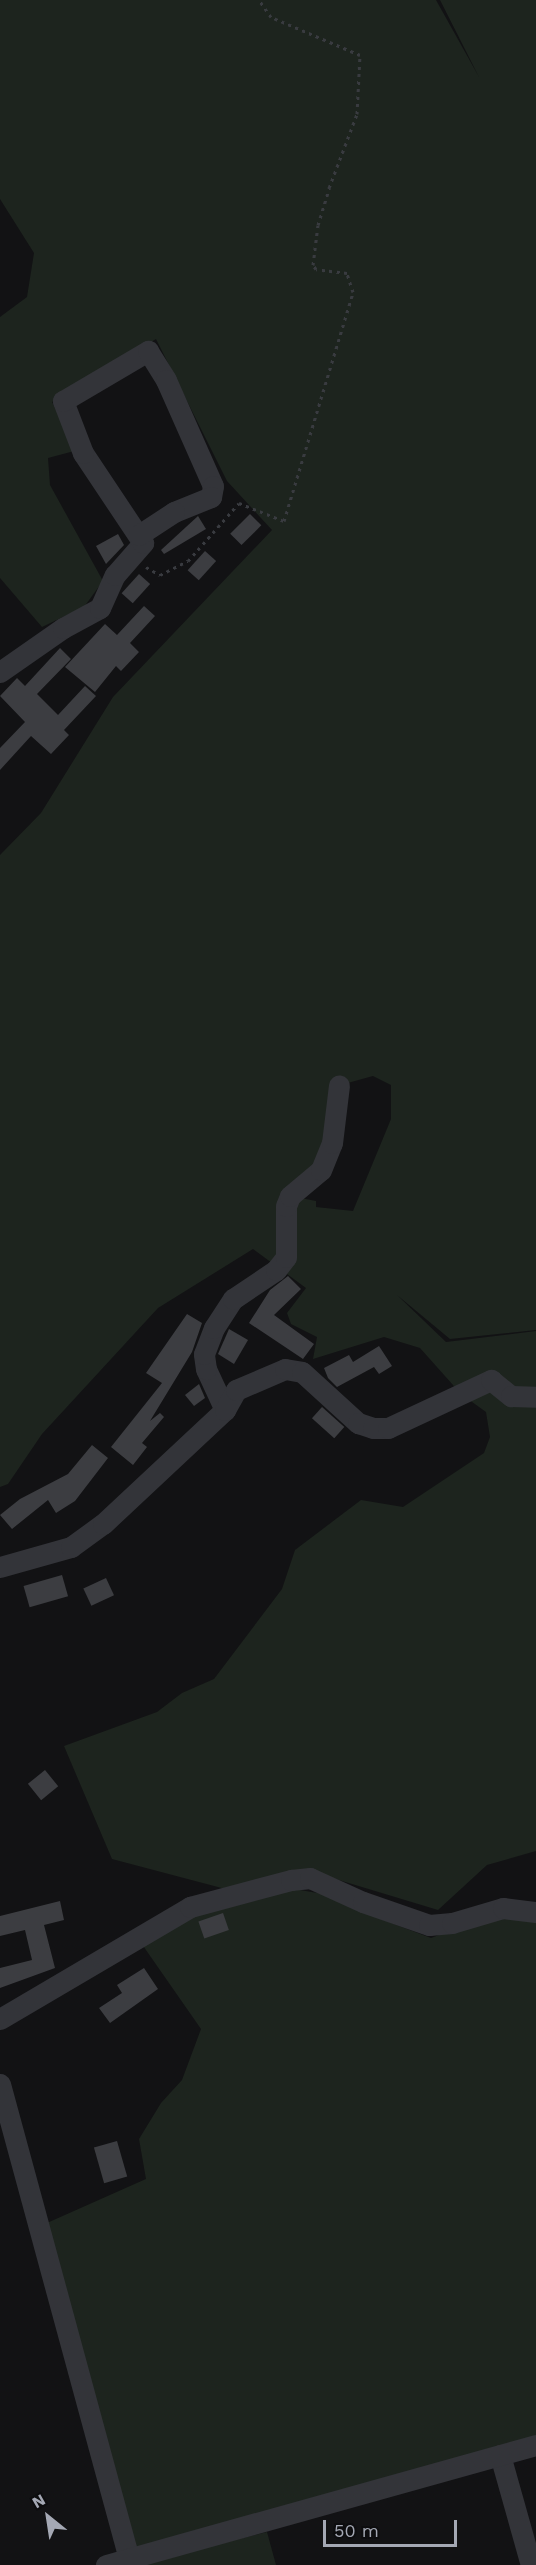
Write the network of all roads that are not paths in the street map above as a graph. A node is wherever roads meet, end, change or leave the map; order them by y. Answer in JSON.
{"nodes":[{"id":1,"x":139,"y":535,"type":"junction"},
{"id":2,"x":0,"y":672,"type":"edge"},
{"id":3,"x":339,"y":1085,"type":"dead end"},
{"id":4,"x":536,"y":1397,"type":"edge"},
{"id":5,"x":225,"y":1410,"type":"junction"},
{"id":6,"x":0,"y":1567,"type":"edge"},
{"id":7,"x":536,"y":1912,"type":"edge"},
{"id":8,"x":0,"y":2019,"type":"edge"},
{"id":9,"x":0,"y":2084,"type":"edge"},
{"id":10,"x":536,"y":2445,"type":"edge"},
{"id":11,"x":500,"y":2455,"type":"junction"},
{"id":12,"x":130,"y":2562,"type":"edge"},
{"id":13,"x":106,"y":2565,"type":"edge"},
{"id":14,"x":531,"y":2565,"type":"edge"}],
"edges":[{"from":1,"to":1,"type":"street"},
{"from":1,"to":2,"type":"street"},
{"from":3,"to":5,"type":"street"},
{"from":4,"to":5,"type":"street"},
{"from":5,"to":6,"type":"street"},
{"from":7,"to":8,"type":"street"},
{"from":9,"to":12,"type":"street"},
{"from":10,"to":11,"type":"street"},
{"from":11,"to":12,"type":"street"},
{"from":11,"to":14,"type":"street"},
{"from":12,"to":13,"type":"street"}]}
